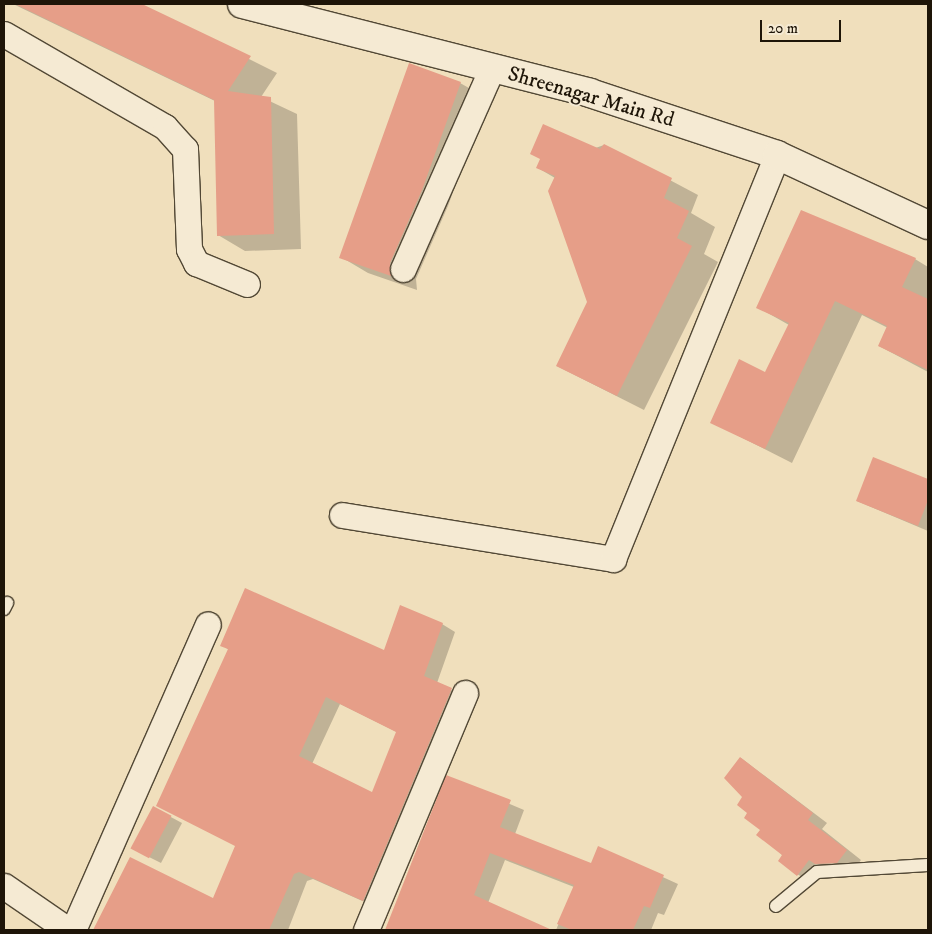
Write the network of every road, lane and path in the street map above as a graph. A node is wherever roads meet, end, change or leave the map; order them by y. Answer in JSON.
{"nodes":[{"id":1,"x":242,"y":4,"type":"edge"},
{"id":2,"x":4,"y":34,"type":"edge"},
{"id":3,"x":492,"y":68,"type":"junction"},
{"id":4,"x":777,"y":155,"type":"junction"},
{"id":5,"x":928,"y":225,"type":"edge"},
{"id":6,"x":402,"y":269,"type":"dead end"},
{"id":7,"x":247,"y":284,"type":"dead end"},
{"id":8,"x":342,"y":515,"type":"dead end"},
{"id":9,"x":208,"y":624,"type":"dead end"},
{"id":10,"x":465,"y":693,"type":"dead end"},
{"id":11,"x":928,"y":865,"type":"edge"},
{"id":12,"x":4,"y":886,"type":"edge"},
{"id":13,"x":776,"y":906,"type":"dead end"},
{"id":14,"x":68,"y":930,"type":"edge"},
{"id":15,"x":73,"y":930,"type":"edge"},
{"id":16,"x":366,"y":930,"type":"edge"}],
"edges":[{"from":1,"to":3,"type":"street","name":"Shreenagar Main Rd"},
{"from":2,"to":7,"type":"street"},
{"from":3,"to":4,"type":"street","name":"Shreenagar Main Rd"},
{"from":3,"to":6,"type":"street"},
{"from":4,"to":5,"type":"street","name":"Shreenagar Main Rd"},
{"from":4,"to":8,"type":"street"},
{"from":9,"to":15,"type":"street"},
{"from":10,"to":16,"type":"street"},
{"from":11,"to":13,"type":"lane"},
{"from":12,"to":14,"type":"street"}]}
